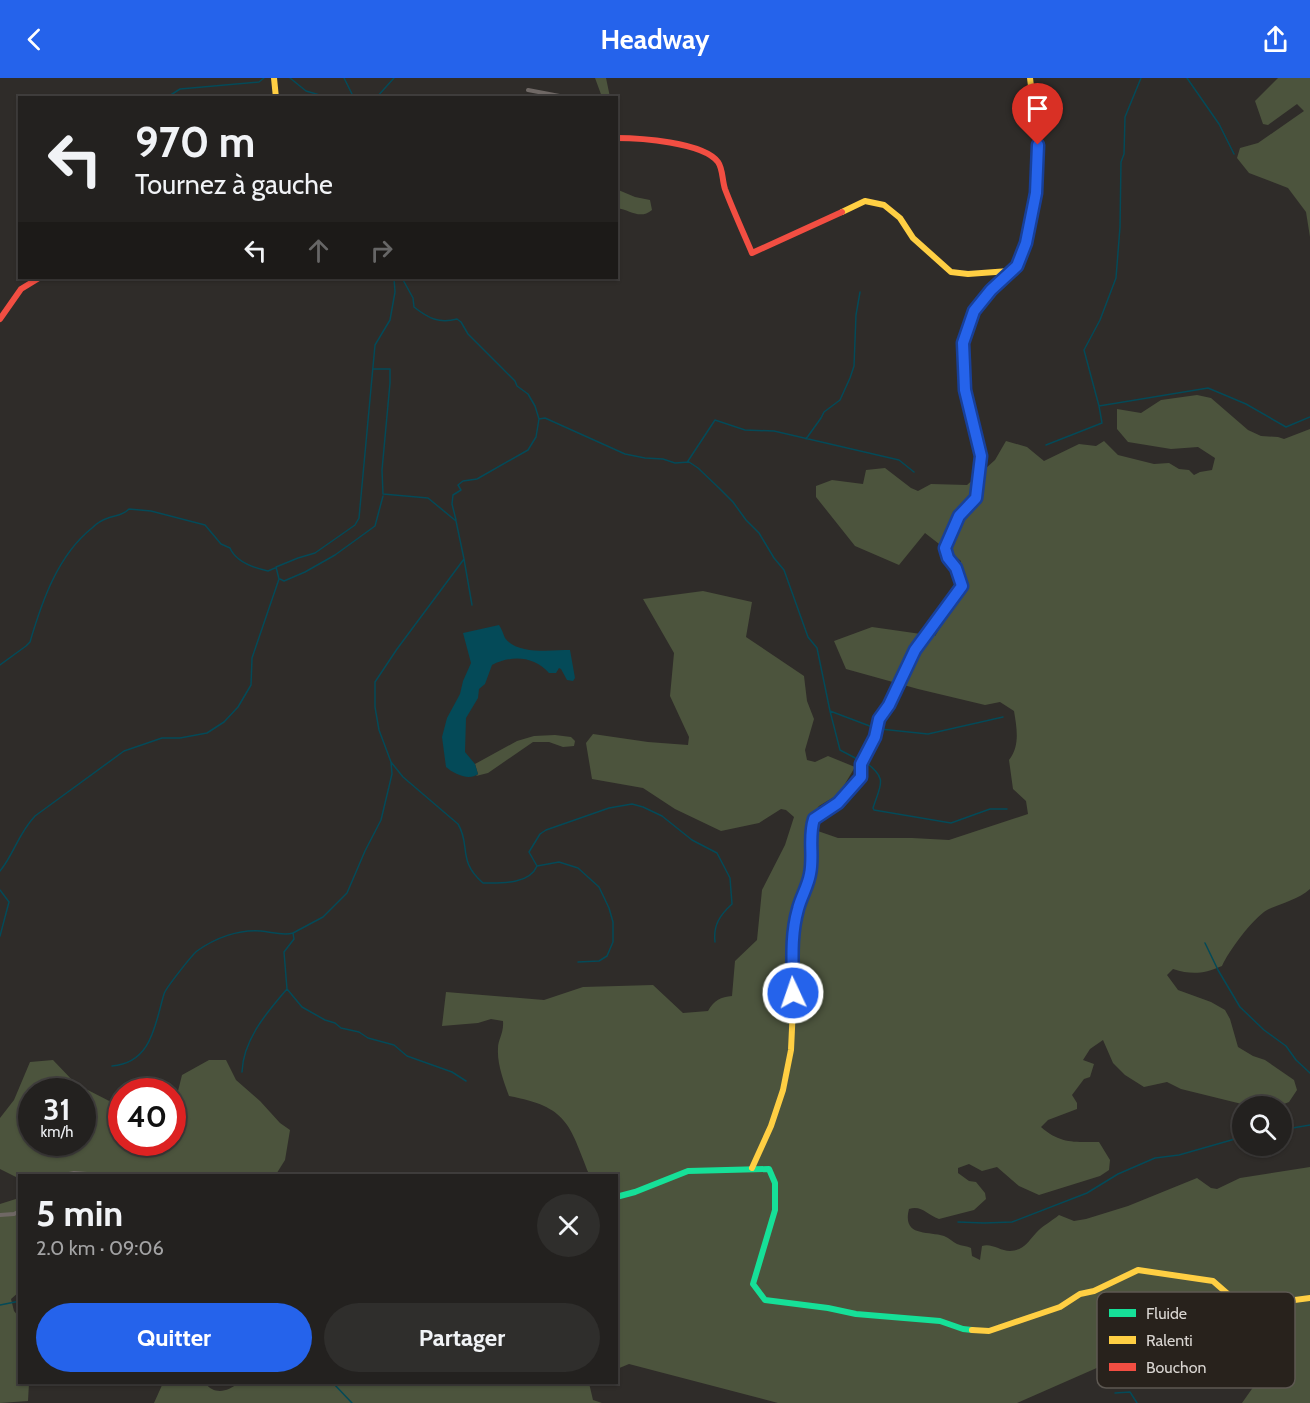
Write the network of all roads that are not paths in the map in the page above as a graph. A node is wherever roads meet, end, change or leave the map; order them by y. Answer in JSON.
{"nodes":[{"id":1,"x":274,"y":78,"type":"edge"},
{"id":2,"x":1030,"y":78,"type":"edge"},
{"id":3,"x":528,"y":90,"type":"dead end"},
{"id":4,"x":276,"y":96,"type":"edge"},
{"id":5,"x":560,"y":96,"type":"edge"},
{"id":6,"x":618,"y":138,"type":"edge"},
{"id":7,"x":1010,"y":271,"type":"junction"},
{"id":8,"x":37,"y":279,"type":"edge"},
{"id":9,"x":0,"y":319,"type":"edge"},
{"id":10,"x":752,"y":1168,"type":"junction"},
{"id":11,"x":69,"y":1174,"type":"edge"},
{"id":12,"x":87,"y":1174,"type":"edge"},
{"id":13,"x":618,"y":1197,"type":"edge"},
{"id":14,"x":18,"y":1212,"type":"edge"},
{"id":15,"x":0,"y":1215,"type":"edge"},
{"id":16,"x":1226,"y":1292,"type":"edge"},
{"id":17,"x":1310,"y":1298,"type":"edge"},
{"id":18,"x":1295,"y":1300,"type":"edge"}],
"edges":[{"from":1,"to":4,"type":"street"},
{"from":2,"to":7,"type":"street"},
{"from":3,"to":5,"type":"street"},
{"from":6,"to":7,"type":"street"},
{"from":7,"to":10,"type":"street"},
{"from":8,"to":9,"type":"street"},
{"from":10,"to":13,"type":"street"},
{"from":10,"to":16,"type":"street"},
{"from":11,"to":12,"type":"street"},
{"from":14,"to":15,"type":"street"},
{"from":17,"to":18,"type":"street"}]}
